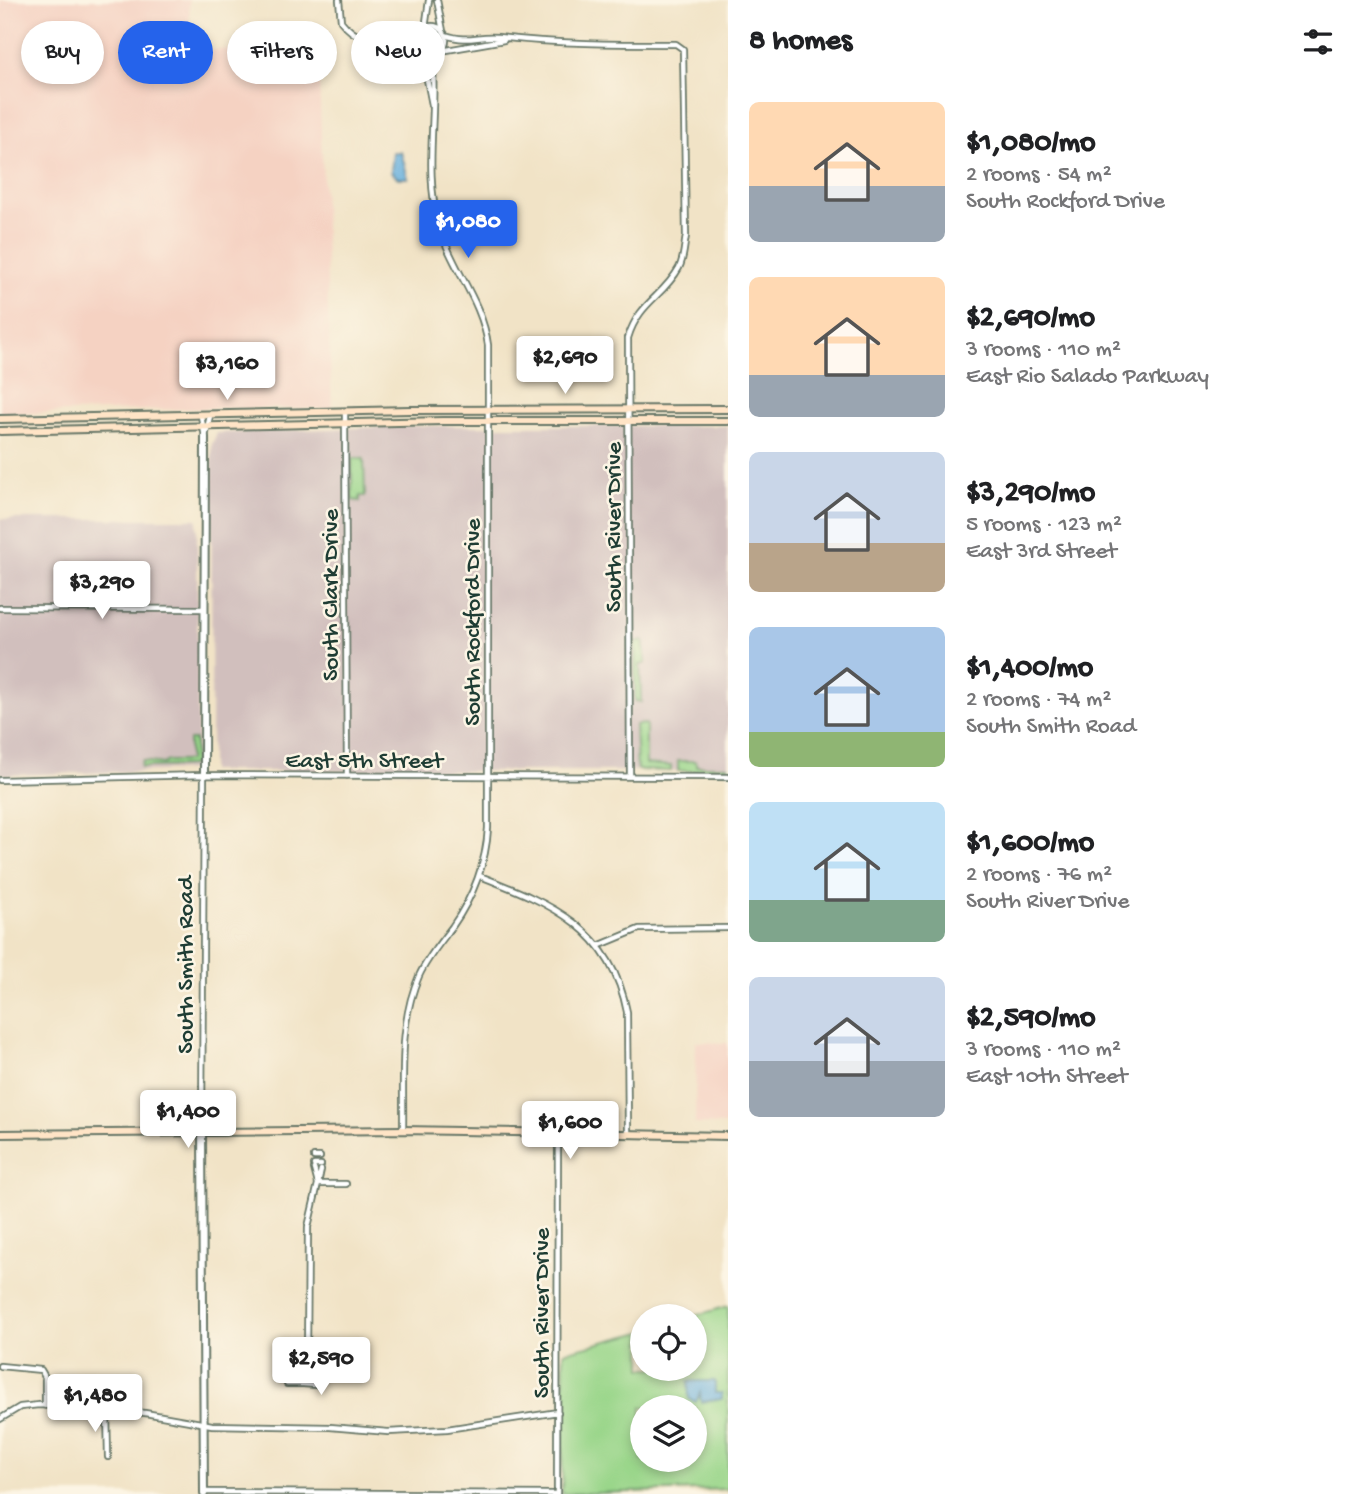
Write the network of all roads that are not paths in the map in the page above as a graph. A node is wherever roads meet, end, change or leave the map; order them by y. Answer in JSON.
{"nodes":[{"id":1,"x":339,"y":0,"type":"edge"},
{"id":2,"x":429,"y":0,"type":"edge"},
{"id":3,"x":437,"y":0,"type":"edge"},
{"id":4,"x":425,"y":21,"type":"edge"},
{"id":5,"x":441,"y":21,"type":"edge"},
{"id":6,"x":351,"y":33,"type":"edge"},
{"id":7,"x":445,"y":34,"type":"edge"},
{"id":8,"x":505,"y":40,"type":"junction"},
{"id":9,"x":445,"y":50,"type":"edge"},
{"id":10,"x":428,"y":84,"type":"edge"},
{"id":11,"x":434,"y":84,"type":"edge"},
{"id":12,"x":432,"y":106,"type":"junction"},
{"id":13,"x":728,"y":409,"type":"edge"},
{"id":14,"x":488,"y":410,"type":"junction"},
{"id":15,"x":629,"y":410,"type":"junction"},
{"id":16,"x":345,"y":413,"type":"junction"},
{"id":17,"x":201,"y":416,"type":"junction"},
{"id":18,"x":210,"y":416,"type":"junction"},
{"id":19,"x":0,"y":419,"type":"edge"},
{"id":20,"x":488,"y":421,"type":"junction"},
{"id":21,"x":629,"y":421,"type":"junction"},
{"id":22,"x":728,"y":421,"type":"edge"},
{"id":23,"x":345,"y":425,"type":"junction"},
{"id":24,"x":205,"y":428,"type":"junction"},
{"id":25,"x":0,"y":431,"type":"edge"},
{"id":26,"x":205,"y":437,"type":"joint"},
{"id":27,"x":0,"y":608,"type":"edge"},
{"id":28,"x":204,"y":609,"type":"junction"},
{"id":29,"x":204,"y":775,"type":"junction"},
{"id":30,"x":347,"y":776,"type":"junction"},
{"id":31,"x":489,"y":776,"type":"junction"},
{"id":32,"x":630,"y":776,"type":"junction"},
{"id":33,"x":728,"y":777,"type":"edge"},
{"id":34,"x":0,"y":780,"type":"edge"},
{"id":35,"x":480,"y":876,"type":"junction"},
{"id":36,"x":728,"y":928,"type":"edge"},
{"id":37,"x":598,"y":946,"type":"junction"},
{"id":38,"x":202,"y":1130,"type":"junction"},
{"id":39,"x":403,"y":1130,"type":"junction"},
{"id":40,"x":558,"y":1131,"type":"junction"},
{"id":41,"x":628,"y":1132,"type":"junction"},
{"id":42,"x":0,"y":1134,"type":"edge"},
{"id":43,"x":728,"y":1136,"type":"edge"},
{"id":44,"x":314,"y":1157,"type":"dead end"},
{"id":45,"x":320,"y":1157,"type":"dead end"},
{"id":46,"x":318,"y":1184,"type":"junction"},
{"id":47,"x":346,"y":1184,"type":"dead end"},
{"id":48,"x":307,"y":1361,"type":"junction"},
{"id":49,"x":0,"y":1366,"type":"edge"},
{"id":50,"x":287,"y":1384,"type":"dead end"},
{"id":51,"x":303,"y":1384,"type":"junction"},
{"id":52,"x":45,"y":1406,"type":"junction"},
{"id":53,"x":107,"y":1411,"type":"junction"},
{"id":54,"x":558,"y":1412,"type":"junction"},
{"id":55,"x":0,"y":1419,"type":"edge"},
{"id":56,"x":203,"y":1422,"type":"junction"},
{"id":57,"x":108,"y":1457,"type":"dead end"},
{"id":58,"x":204,"y":1493,"type":"edge"},
{"id":59,"x":557,"y":1494,"type":"edge"}],
"edges":[{"from":1,"to":6,"type":"street"},
{"from":2,"to":4,"type":"street"},
{"from":3,"to":5,"type":"street"},
{"from":7,"to":8,"type":"street"},
{"from":8,"to":9,"type":"street"},
{"from":8,"to":15,"type":"street","name":"South River Drive"},
{"from":10,"to":12,"type":"street","name":"South Rockford Drive"},
{"from":11,"to":12,"type":"street","name":"South Rockford Drive"},
{"from":12,"to":14,"type":"street","name":"South Rockford Drive"},
{"from":13,"to":15,"type":"main road"},
{"from":14,"to":15,"type":"main road"},
{"from":14,"to":16,"type":"main road"},
{"from":14,"to":20,"type":"street","name":"South Rockford Drive"},
{"from":15,"to":21,"type":"street","name":"South River Drive"},
{"from":16,"to":18,"type":"main road"},
{"from":16,"to":23,"type":"street","name":"South Clark Drive"},
{"from":17,"to":18,"type":"main road"},
{"from":17,"to":19,"type":"main road"},
{"from":17,"to":24,"type":"street","name":"South Smith Road"},
{"from":18,"to":24,"type":"street","name":"South Smith Road"},
{"from":20,"to":21,"type":"main road"},
{"from":20,"to":23,"type":"main road"},
{"from":20,"to":31,"type":"street","name":"South Rockford Drive"},
{"from":21,"to":22,"type":"main road"},
{"from":21,"to":32,"type":"street","name":"South River Drive"},
{"from":23,"to":24,"type":"main road"},
{"from":23,"to":30,"type":"street","name":"South Clark Drive"},
{"from":24,"to":25,"type":"main road"},
{"from":24,"to":26,"type":"street","name":"South Smith Road"},
{"from":26,"to":28,"type":"street","name":"South Smith Road"},
{"from":27,"to":28,"type":"street"},
{"from":28,"to":29,"type":"street","name":"South Smith Road"},
{"from":29,"to":30,"type":"street","name":"East 5th Street"},
{"from":29,"to":34,"type":"street","name":"East 5th Street"},
{"from":29,"to":38,"type":"street","name":"South Smith Road"},
{"from":30,"to":31,"type":"street","name":"East 5th Street"},
{"from":31,"to":32,"type":"street","name":"East 5th Street"},
{"from":31,"to":35,"type":"street","name":"South Rockford Drive"},
{"from":32,"to":33,"type":"street","name":"East 5th Street"},
{"from":35,"to":37,"type":"street"},
{"from":35,"to":39,"type":"street","name":"South Rockford Drive"},
{"from":36,"to":37,"type":"street"},
{"from":37,"to":41,"type":"street"},
{"from":38,"to":39,"type":"main road"},
{"from":38,"to":42,"type":"main road"},
{"from":38,"to":56,"type":"street","name":"South Smith Road"},
{"from":39,"to":40,"type":"main road"},
{"from":40,"to":41,"type":"main road"},
{"from":40,"to":54,"type":"street","name":"South River Drive"},
{"from":41,"to":43,"type":"main road"},
{"from":44,"to":45,"type":"street"},
{"from":46,"to":46,"type":"street"},
{"from":46,"to":47,"type":"street"},
{"from":46,"to":48,"type":"street"},
{"from":48,"to":51,"type":"street"},
{"from":48,"to":51,"type":"street"},
{"from":49,"to":52,"type":"street"},
{"from":50,"to":51,"type":"street"},
{"from":52,"to":53,"type":"street"},
{"from":52,"to":55,"type":"street"},
{"from":53,"to":56,"type":"street"},
{"from":53,"to":57,"type":"street"},
{"from":54,"to":56,"type":"street"},
{"from":54,"to":59,"type":"street","name":"South River Drive"},
{"from":56,"to":58,"type":"street","name":"South Smith Road"},
{"from":58,"to":59,"type":"street"}]}
